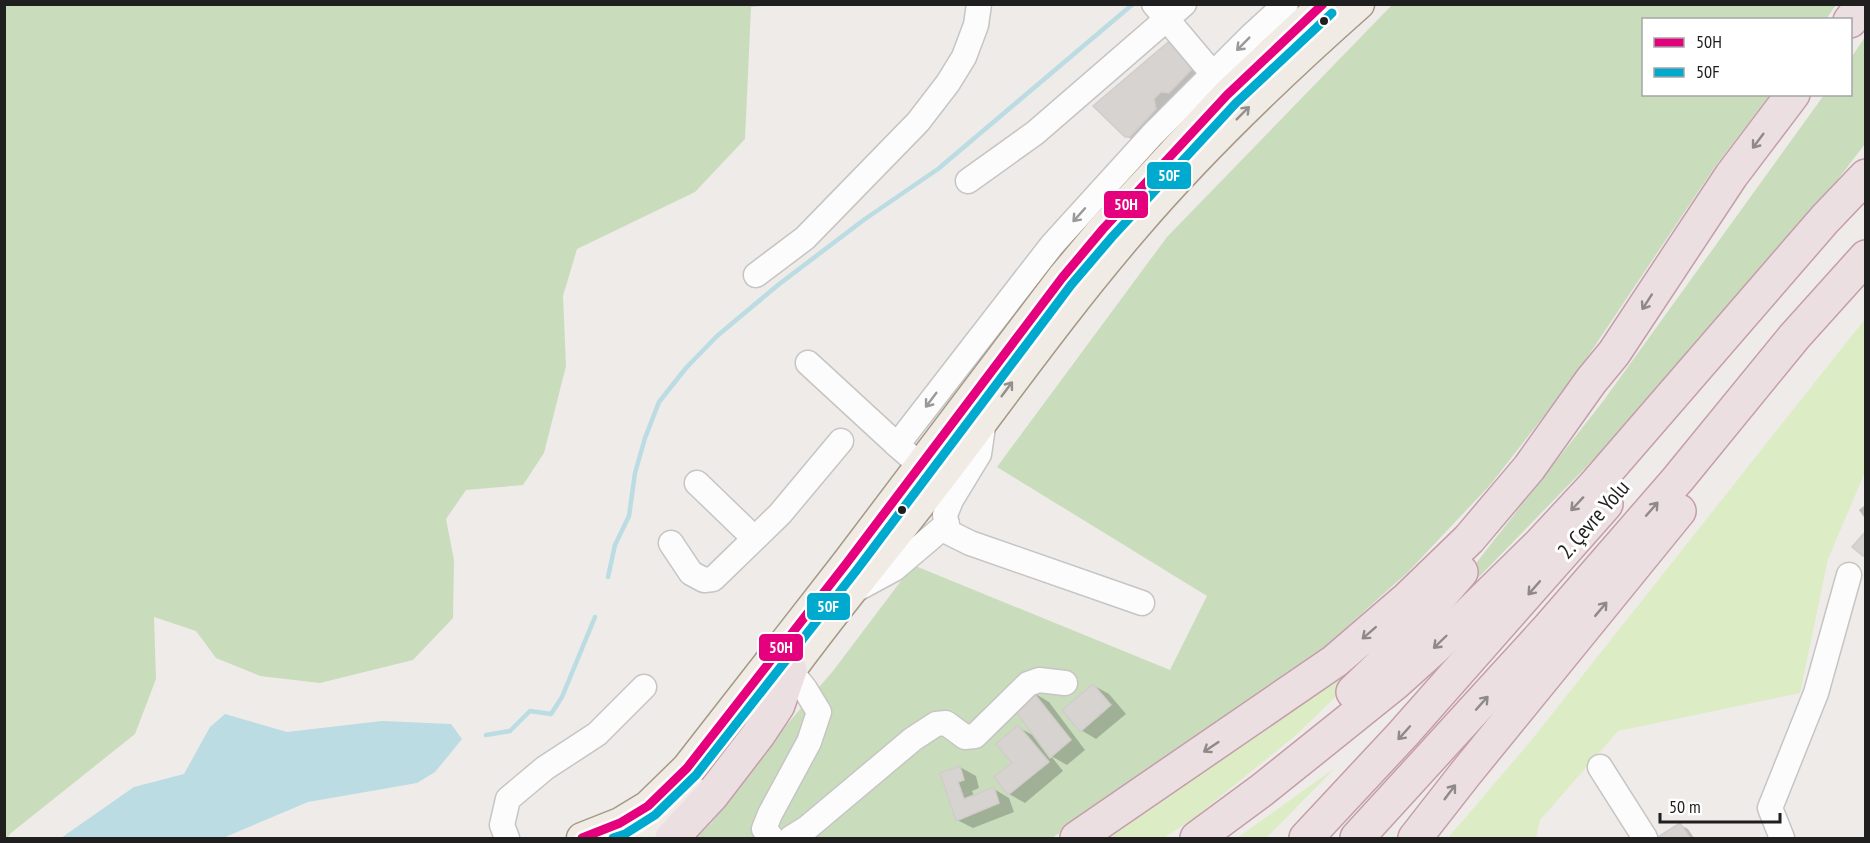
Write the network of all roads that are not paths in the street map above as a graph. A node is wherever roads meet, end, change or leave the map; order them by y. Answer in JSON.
{"nodes":[{"id":1,"x":979,"y":4,"type":"edge"},
{"id":2,"x":1286,"y":4,"type":"edge"},
{"id":3,"x":1324,"y":4,"type":"edge"},
{"id":4,"x":1359,"y":4,"type":"edge"},
{"id":5,"x":1863,"y":4,"type":"edge"},
{"id":6,"x":1165,"y":9,"type":"edge"},
{"id":7,"x":1852,"y":20,"type":"edge"},
{"id":8,"x":1220,"y":84,"type":"junction"},
{"id":9,"x":1791,"y":96,"type":"edge"},
{"id":10,"x":1866,"y":176,"type":"edge"},
{"id":11,"x":968,"y":181,"type":"dead end"},
{"id":12,"x":1866,"y":187,"type":"edge"},
{"id":13,"x":1857,"y":267,"type":"edge"},
{"id":14,"x":756,"y":275,"type":"dead end"},
{"id":15,"x":1614,"y":353,"type":"junction"},
{"id":16,"x":808,"y":363,"type":"dead end"},
{"id":17,"x":984,"y":420,"type":"junction"},
{"id":18,"x":841,"y":441,"type":"dead end"},
{"id":19,"x":897,"y":445,"type":"junction"},
{"id":20,"x":921,"y":466,"type":"junction"},
{"id":21,"x":698,"y":483,"type":"dead end"},
{"id":22,"x":947,"y":524,"type":"junction"},
{"id":23,"x":754,"y":537,"type":"junction"},
{"id":24,"x":671,"y":543,"type":"dead end"},
{"id":25,"x":1849,"y":575,"type":"dead end"},
{"id":26,"x":852,"y":591,"type":"junction"},
{"id":27,"x":1142,"y":603,"type":"dead end"},
{"id":28,"x":790,"y":670,"type":"junction"},
{"id":29,"x":1065,"y":683,"type":"dead end"},
{"id":30,"x":644,"y":687,"type":"dead end"},
{"id":31,"x":1600,"y":767,"type":"dead end"},
{"id":32,"x":1208,"y":831,"type":"edge"},
{"id":33,"x":507,"y":838,"type":"edge"},
{"id":34,"x":582,"y":838,"type":"edge"},
{"id":35,"x":639,"y":838,"type":"edge"},
{"id":36,"x":672,"y":838,"type":"edge"},
{"id":37,"x":772,"y":838,"type":"edge"},
{"id":38,"x":791,"y":838,"type":"edge"},
{"id":39,"x":1077,"y":838,"type":"edge"},
{"id":40,"x":1306,"y":838,"type":"edge"},
{"id":41,"x":1357,"y":838,"type":"edge"},
{"id":42,"x":1415,"y":838,"type":"edge"},
{"id":43,"x":1645,"y":838,"type":"edge"},
{"id":44,"x":1782,"y":838,"type":"edge"}],
"edges":[{"from":1,"to":14,"type":"street"},
{"from":2,"to":8,"type":"street","one_way":true},
{"from":3,"to":8,"type":"main road"},
{"from":17,"to":4,"type":"main road","one_way":true},
{"from":5,"to":7,"type":"highway"},
{"from":6,"to":8,"type":"street"},
{"from":6,"to":11,"type":"street"},
{"from":8,"to":19,"type":"street","one_way":true},
{"from":8,"to":20,"type":"main road"},
{"from":9,"to":15,"type":"highway","one_way":true},
{"from":10,"to":32,"type":"highway","one_way":true},
{"from":12,"to":40,"type":"highway","name":"2. Çevre Yolu","one_way":true},
{"from":41,"to":13,"type":"highway","name":"2. Çevre Yolu","one_way":true},
{"from":42,"to":13,"type":"highway","one_way":true},
{"from":15,"to":32,"type":"highway"},
{"from":15,"to":39,"type":"highway","one_way":true},
{"from":16,"to":19,"type":"street"},
{"from":17,"to":22,"type":"street"},
{"from":17,"to":26,"type":"main road"},
{"from":18,"to":23,"type":"street"},
{"from":19,"to":20,"type":"street"},
{"from":20,"to":34,"type":"main road"},
{"from":21,"to":23,"type":"street"},
{"from":22,"to":26,"type":"street"},
{"from":22,"to":27,"type":"street"},
{"from":23,"to":24,"type":"street"},
{"from":25,"to":44,"type":"street"},
{"from":26,"to":28,"type":"main road"},
{"from":28,"to":35,"type":"main road"},
{"from":28,"to":36,"type":"highway"},
{"from":28,"to":37,"type":"street"},
{"from":29,"to":38,"type":"street"},
{"from":30,"to":33,"type":"street"},
{"from":31,"to":43,"type":"street"}]}
